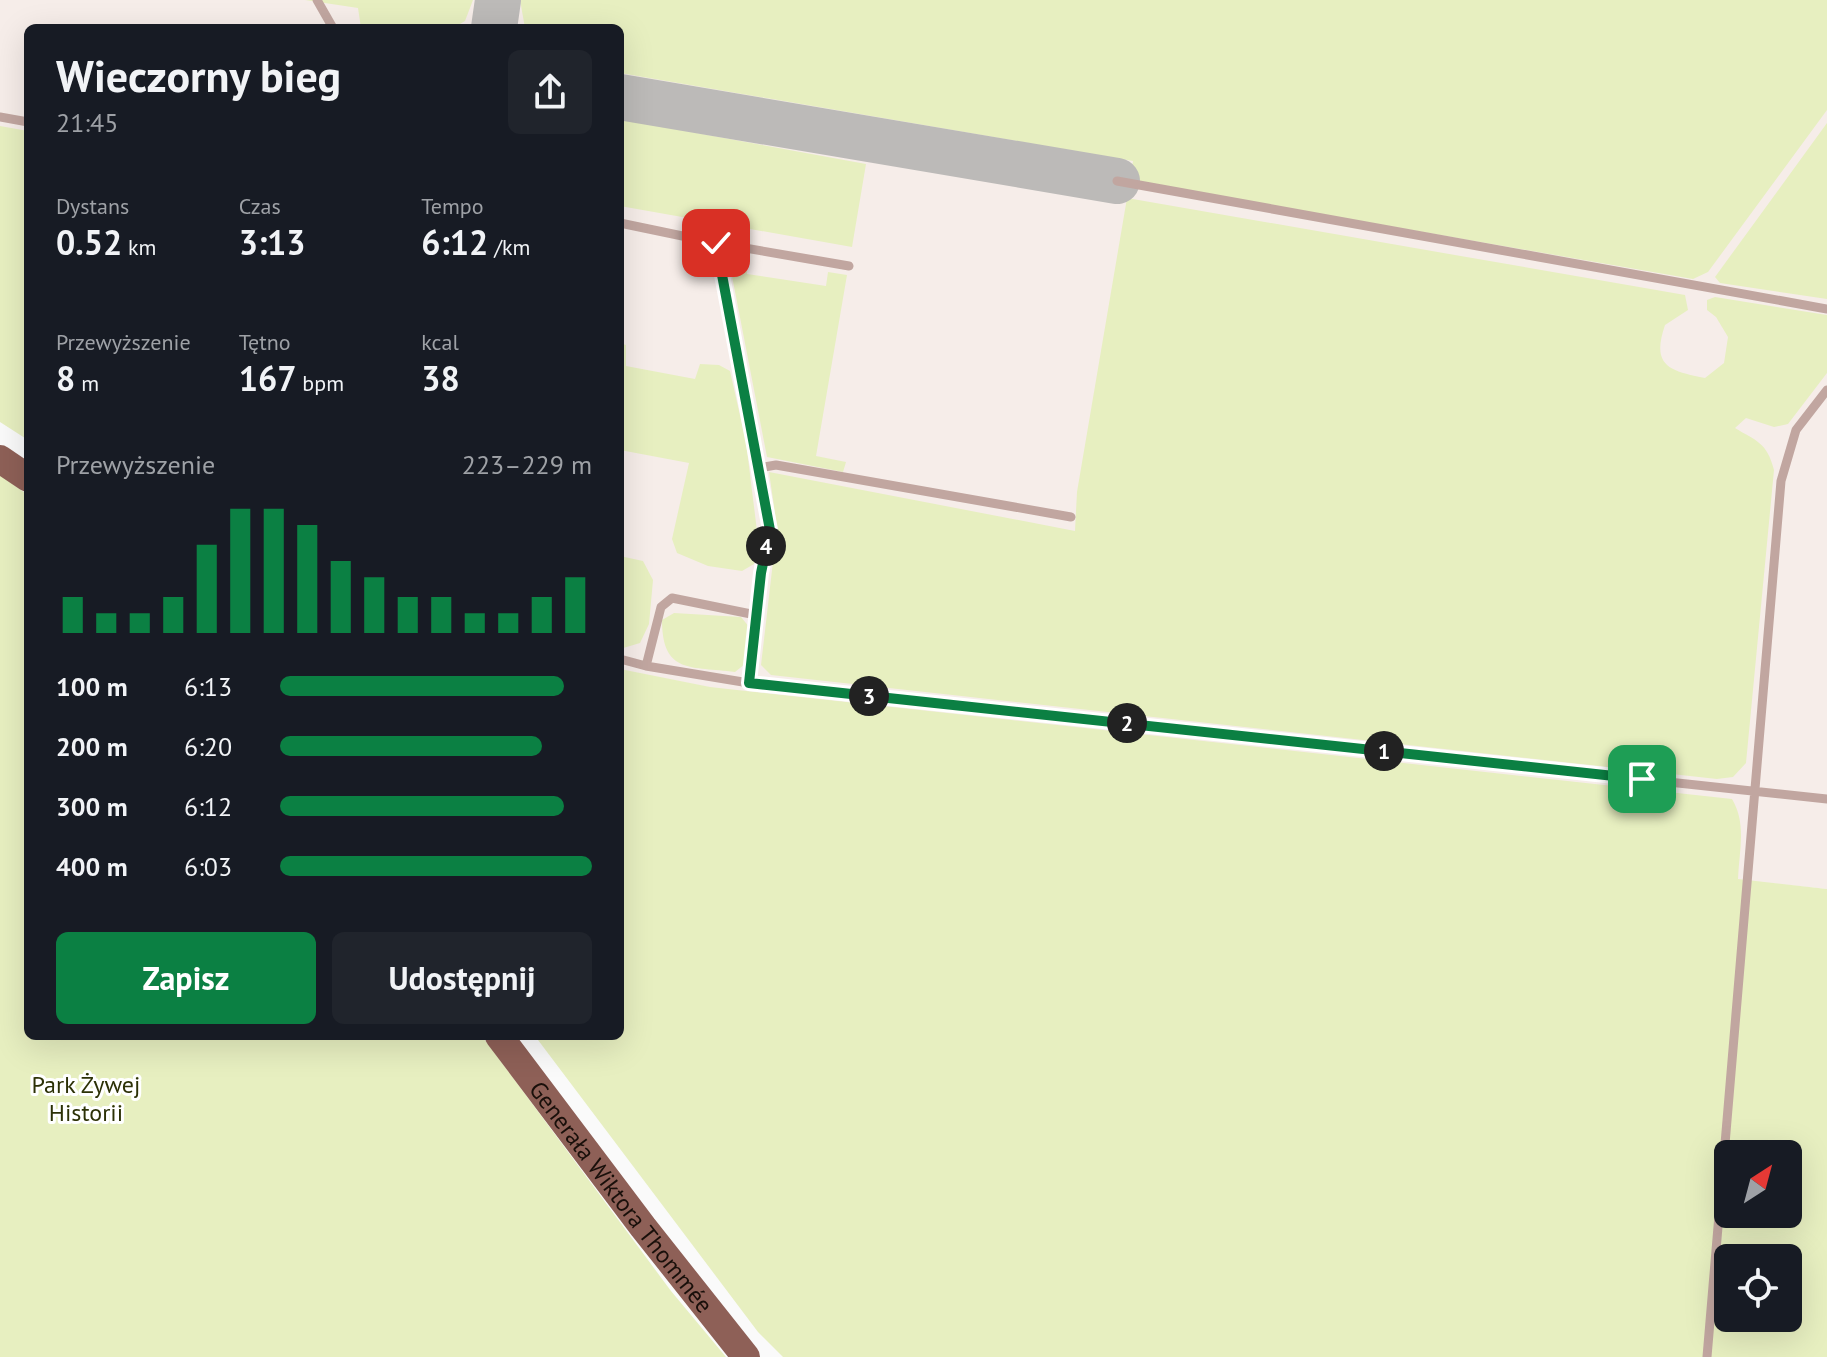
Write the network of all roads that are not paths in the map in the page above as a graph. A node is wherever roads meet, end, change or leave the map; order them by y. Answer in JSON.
{"nodes":[{"id":1,"x":317,"y":0,"type":"edge"},
{"id":2,"x":331,"y":24,"type":"edge"},
{"id":3,"x":0,"y":117,"type":"edge"},
{"id":4,"x":24,"y":121,"type":"edge"},
{"id":5,"x":1117,"y":181,"type":"dead end"},
{"id":6,"x":624,"y":224,"type":"edge"},
{"id":7,"x":716,"y":243,"type":"junction"},
{"id":8,"x":849,"y":266,"type":"dead end"},
{"id":9,"x":1827,"y":309,"type":"edge"},
{"id":10,"x":1827,"y":390,"type":"edge"},
{"id":11,"x":0,"y":459,"type":"edge"},
{"id":12,"x":758,"y":468,"type":"junction"},
{"id":13,"x":24,"y":475,"type":"edge"},
{"id":14,"x":1071,"y":517,"type":"dead end"},
{"id":15,"x":756,"y":615,"type":"junction"},
{"id":16,"x":624,"y":660,"type":"edge"},
{"id":17,"x":646,"y":666,"type":"junction"},
{"id":18,"x":749,"y":683,"type":"junction"},
{"id":19,"x":1754,"y":791,"type":"junction"},
{"id":20,"x":1827,"y":799,"type":"edge"},
{"id":21,"x":502,"y":1040,"type":"edge"},
{"id":22,"x":746,"y":1357,"type":"edge"},
{"id":23,"x":1707,"y":1357,"type":"edge"}],
"edges":[{"from":1,"to":2,"type":"lane"},
{"from":3,"to":4,"type":"lane"},
{"from":5,"to":9,"type":"lane"},
{"from":6,"to":7,"type":"lane"},
{"from":7,"to":8,"type":"lane"},
{"from":7,"to":12,"type":"lane"},
{"from":10,"to":19,"type":"lane"},
{"from":11,"to":13,"type":"main road"},
{"from":12,"to":14,"type":"lane"},
{"from":12,"to":15,"type":"lane"},
{"from":15,"to":17,"type":"lane"},
{"from":15,"to":18,"type":"lane"},
{"from":16,"to":17,"type":"lane"},
{"from":17,"to":18,"type":"lane"},
{"from":18,"to":19,"type":"lane"},
{"from":19,"to":20,"type":"lane"},
{"from":19,"to":23,"type":"lane"},
{"from":21,"to":22,"type":"main road","name":"Generała Wiktora Thommée"}]}
